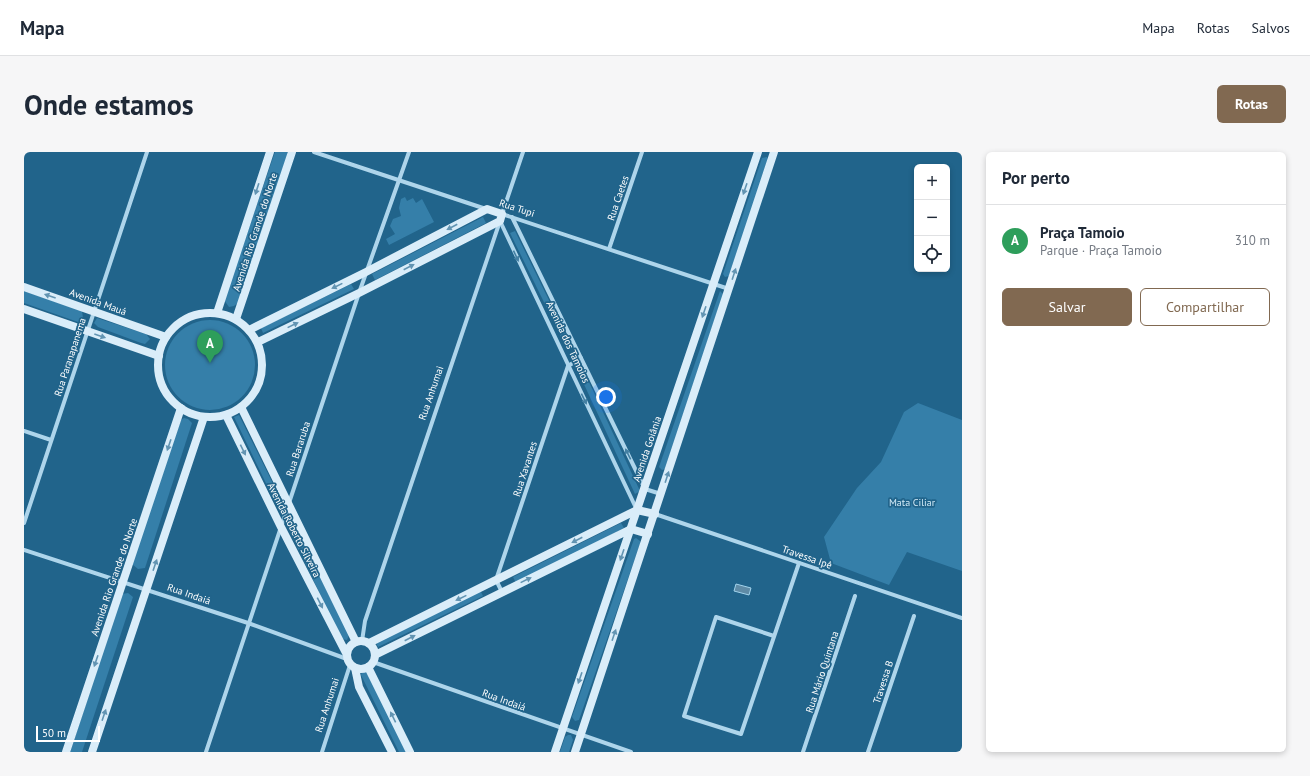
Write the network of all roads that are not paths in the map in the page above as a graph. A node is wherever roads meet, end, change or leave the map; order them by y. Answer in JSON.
{"nodes":[{"id":1,"x":147,"y":152,"type":"edge"},
{"id":2,"x":270,"y":152,"type":"edge"},
{"id":3,"x":292,"y":152,"type":"edge"},
{"id":4,"x":314,"y":152,"type":"edge"},
{"id":5,"x":409,"y":152,"type":"edge"},
{"id":6,"x":523,"y":152,"type":"edge"},
{"id":7,"x":642,"y":152,"type":"edge"},
{"id":8,"x":759,"y":152,"type":"edge"},
{"id":9,"x":773,"y":154,"type":"edge"},
{"id":10,"x":400,"y":180,"type":"junction"},
{"id":11,"x":487,"y":209,"type":"junction"},
{"id":12,"x":501,"y":217,"type":"junction"},
{"id":13,"x":512,"y":217,"type":"junction"},
{"id":14,"x":609,"y":249,"type":"junction"},
{"id":15,"x":366,"y":272,"type":"junction"},
{"id":16,"x":714,"y":284,"type":"junction"},
{"id":17,"x":24,"y":287,"type":"edge"},
{"id":18,"x":729,"y":289,"type":"junction"},
{"id":19,"x":359,"y":293,"type":"junction"},
{"id":20,"x":24,"y":309,"type":"edge"},
{"id":21,"x":93,"y":311,"type":"junction"},
{"id":22,"x":217,"y":313,"type":"junction"},
{"id":23,"x":236,"y":319,"type":"junction"},
{"id":24,"x":249,"y":330,"type":"junction"},
{"id":25,"x":86,"y":331,"type":"junction"},
{"id":26,"x":166,"y":337,"type":"junction"},
{"id":27,"x":258,"y":342,"type":"junction"},
{"id":28,"x":159,"y":356,"type":"junction"},
{"id":29,"x":581,"y":358,"type":"junction"},
{"id":30,"x":568,"y":366,"type":"junction"},
{"id":31,"x":241,"y":407,"type":"junction"},
{"id":32,"x":181,"y":408,"type":"junction"},
{"id":33,"x":226,"y":414,"type":"junction"},
{"id":34,"x":204,"y":417,"type":"junction"},
{"id":35,"x":24,"y":431,"type":"edge"},
{"id":36,"x":51,"y":440,"type":"junction"},
{"id":37,"x":644,"y":489,"type":"junction"},
{"id":38,"x":662,"y":494,"type":"junction"},
{"id":39,"x":288,"y":504,"type":"junction"},
{"id":40,"x":637,"y":510,"type":"junction"},
{"id":41,"x":655,"y":514,"type":"junction"},
{"id":42,"x":24,"y":523,"type":"edge"},
{"id":43,"x":281,"y":526,"type":"junction"},
{"id":44,"x":631,"y":529,"type":"junction"},
{"id":45,"x":648,"y":534,"type":"junction"},
{"id":46,"x":24,"y":550,"type":"edge"},
{"id":47,"x":799,"y":563,"type":"junction"},
{"id":48,"x":496,"y":580,"type":"junction"},
{"id":49,"x":123,"y":581,"type":"junction"},
{"id":50,"x":147,"y":588,"type":"junction"},
{"id":51,"x":502,"y":592,"type":"junction"},
{"id":52,"x":855,"y":596,"type":"dead end"},
{"id":53,"x":914,"y":616,"type":"dead end"},
{"id":54,"x":962,"y":618,"type":"edge"},
{"id":55,"x":248,"y":623,"type":"junction"},
{"id":56,"x":774,"y":636,"type":"junction"},
{"id":57,"x":362,"y":642,"type":"junction"},
{"id":58,"x":350,"y":661,"type":"junction"},
{"id":59,"x":372,"y":661,"type":"junction"},
{"id":60,"x":562,"y":730,"type":"junction"},
{"id":61,"x":581,"y":735,"type":"junction"},
{"id":62,"x":66,"y":752,"type":"edge"},
{"id":63,"x":92,"y":752,"type":"edge"},
{"id":64,"x":206,"y":752,"type":"edge"},
{"id":65,"x":322,"y":752,"type":"edge"},
{"id":66,"x":392,"y":752,"type":"edge"},
{"id":67,"x":410,"y":752,"type":"edge"},
{"id":68,"x":555,"y":752,"type":"edge"},
{"id":69,"x":575,"y":752,"type":"edge"},
{"id":70,"x":631,"y":752,"type":"edge"},
{"id":71,"x":803,"y":752,"type":"edge"},
{"id":72,"x":868,"y":752,"type":"edge"}],
"edges":[{"from":1,"to":21,"type":"street","name":"Rua Paranapanema"},
{"from":2,"to":22,"type":"street","name":"Avenida Rio Grande do Norte","one_way":true},
{"from":3,"to":23,"type":"street","name":"Avenida Rio Grande do Norte"},
{"from":4,"to":10,"type":"street","name":"Rua Tupi"},
{"from":5,"to":10,"type":"street","name":"Rua Bararuba"},
{"from":6,"to":12,"type":"street","name":"Rua Anhumai"},
{"from":7,"to":14,"type":"street","name":"Rua Caetes"},
{"from":8,"to":9,"type":"street"},
{"from":8,"to":16,"type":"street","name":"Avenida Goiânia","one_way":true},
{"from":18,"to":9,"type":"street","one_way":true},
{"from":10,"to":11,"type":"street","name":"Rua Tupi"},
{"from":10,"to":15,"type":"street","name":"Rua Bararuba"},
{"from":11,"to":12,"type":"street","name":"Rua Tupi"},
{"from":11,"to":15,"type":"street","one_way":true},
{"from":12,"to":13,"type":"street","name":"Rua Tupi"},
{"from":19,"to":12,"type":"street","one_way":true},
{"from":12,"to":30,"type":"street","name":"Avenida dos Tamoios","one_way":true},
{"from":12,"to":57,"type":"street","name":"Rua Anhumai"},
{"from":13,"to":14,"type":"street","name":"Rua Tupi"},
{"from":13,"to":29,"type":"street","name":"Avenida dos Tamoios"},
{"from":14,"to":16,"type":"street","name":"Rua Tupi"},
{"from":15,"to":19,"type":"street","name":"Rua Bararuba"},
{"from":15,"to":24,"type":"street","one_way":true},
{"from":16,"to":18,"type":"street","name":"Rua Tupi"},
{"from":16,"to":37,"type":"street","name":"Avenida Goiânia","one_way":true},
{"from":21,"to":17,"type":"street","name":"Avenida Mauá","one_way":true},
{"from":38,"to":18,"type":"street","one_way":true},
{"from":27,"to":19,"type":"street","one_way":true},
{"from":19,"to":39,"type":"street","name":"Rua Bararuba"},
{"from":20,"to":25,"type":"street"},
{"from":21,"to":25,"type":"street","name":"Rua Paranapanema"},
{"from":21,"to":26,"type":"street","name":"Avenida Mauá"},
{"from":22,"to":23,"type":"street"},
{"from":22,"to":26,"type":"street"},
{"from":23,"to":24,"type":"street"},
{"from":24,"to":27,"type":"street"},
{"from":25,"to":28,"type":"street","one_way":true},
{"from":25,"to":36,"type":"street","name":"Rua Paranapanema"},
{"from":26,"to":28,"type":"street"},
{"from":27,"to":31,"type":"street"},
{"from":28,"to":32,"type":"street"},
{"from":29,"to":30,"type":"street"},
{"from":37,"to":29,"type":"street","name":"Avenida dos Tamoios","one_way":true},
{"from":30,"to":40,"type":"street","name":"Avenida dos Tamoios","one_way":true},
{"from":30,"to":48,"type":"street","name":"Rua Xavantes"},
{"from":31,"to":33,"type":"street"},
{"from":31,"to":39,"type":"street","name":"Avenida Roberto Silveira"},
{"from":32,"to":34,"type":"street"},
{"from":32,"to":49,"type":"street","name":"Avenida Rio Grande do Norte","one_way":true},
{"from":33,"to":34,"type":"street"},
{"from":33,"to":43,"type":"street","name":"Avenida Roberto Silveira","one_way":true},
{"from":50,"to":34,"type":"street","one_way":true},
{"from":35,"to":36,"type":"street"},
{"from":36,"to":42,"type":"street","name":"Rua Paranapanema"},
{"from":37,"to":38,"type":"street"},
{"from":37,"to":40,"type":"street","name":"Avenida Goiânia"},
{"from":38,"to":41,"type":"street"},
{"from":39,"to":43,"type":"street","name":"Rua Bararuba"},
{"from":39,"to":57,"type":"street","name":"Avenida Roberto Silveira"},
{"from":40,"to":41,"type":"street"},
{"from":40,"to":44,"type":"street","name":"Avenida Goiânia"},
{"from":40,"to":48,"type":"street","one_way":true},
{"from":41,"to":45,"type":"street"},
{"from":41,"to":47,"type":"street","name":"Travessa Ipê"},
{"from":43,"to":55,"type":"street","name":"Rua Bararuba"},
{"from":43,"to":58,"type":"street","name":"Avenida Roberto Silveira","one_way":true},
{"from":44,"to":45,"type":"street"},
{"from":51,"to":44,"type":"street","one_way":true},
{"from":44,"to":60,"type":"street","name":"Avenida Goiânia","one_way":true},
{"from":61,"to":45,"type":"street","one_way":true},
{"from":46,"to":49,"type":"street","name":"Rua Indaiá"},
{"from":47,"to":54,"type":"street","name":"Travessa Ipê"},
{"from":47,"to":56,"type":"street"},
{"from":48,"to":51,"type":"street"},
{"from":48,"to":57,"type":"street","one_way":true},
{"from":49,"to":50,"type":"street","name":"Rua Indaiá"},
{"from":49,"to":62,"type":"street","name":"Avenida Rio Grande do Norte","one_way":true},
{"from":50,"to":55,"type":"street","name":"Rua Indaiá"},
{"from":63,"to":50,"type":"street","one_way":true},
{"from":59,"to":51,"type":"street","one_way":true},
{"from":52,"to":71,"type":"street","name":"Rua Mário Quintana"},
{"from":53,"to":72,"type":"street","name":"Travessa B"},
{"from":55,"to":58,"type":"street","name":"Rua Indaiá"},
{"from":55,"to":64,"type":"street","name":"Rua Bararuba"},
{"from":56,"to":56,"type":"street"},
{"from":57,"to":58,"type":"street"},
{"from":57,"to":59,"type":"street"},
{"from":58,"to":59,"type":"street"},
{"from":58,"to":65,"type":"street","name":"Rua Anhumai"},
{"from":58,"to":66,"type":"street","name":"Avenida Roberto Silveira"},
{"from":59,"to":60,"type":"street","name":"Rua Indaiá"},
{"from":67,"to":59,"type":"street","one_way":true},
{"from":60,"to":61,"type":"street","name":"Rua Indaiá"},
{"from":60,"to":68,"type":"street","name":"Avenida Goiânia"},
{"from":61,"to":69,"type":"street"},
{"from":61,"to":70,"type":"street","name":"Rua Indaiá"}]}
